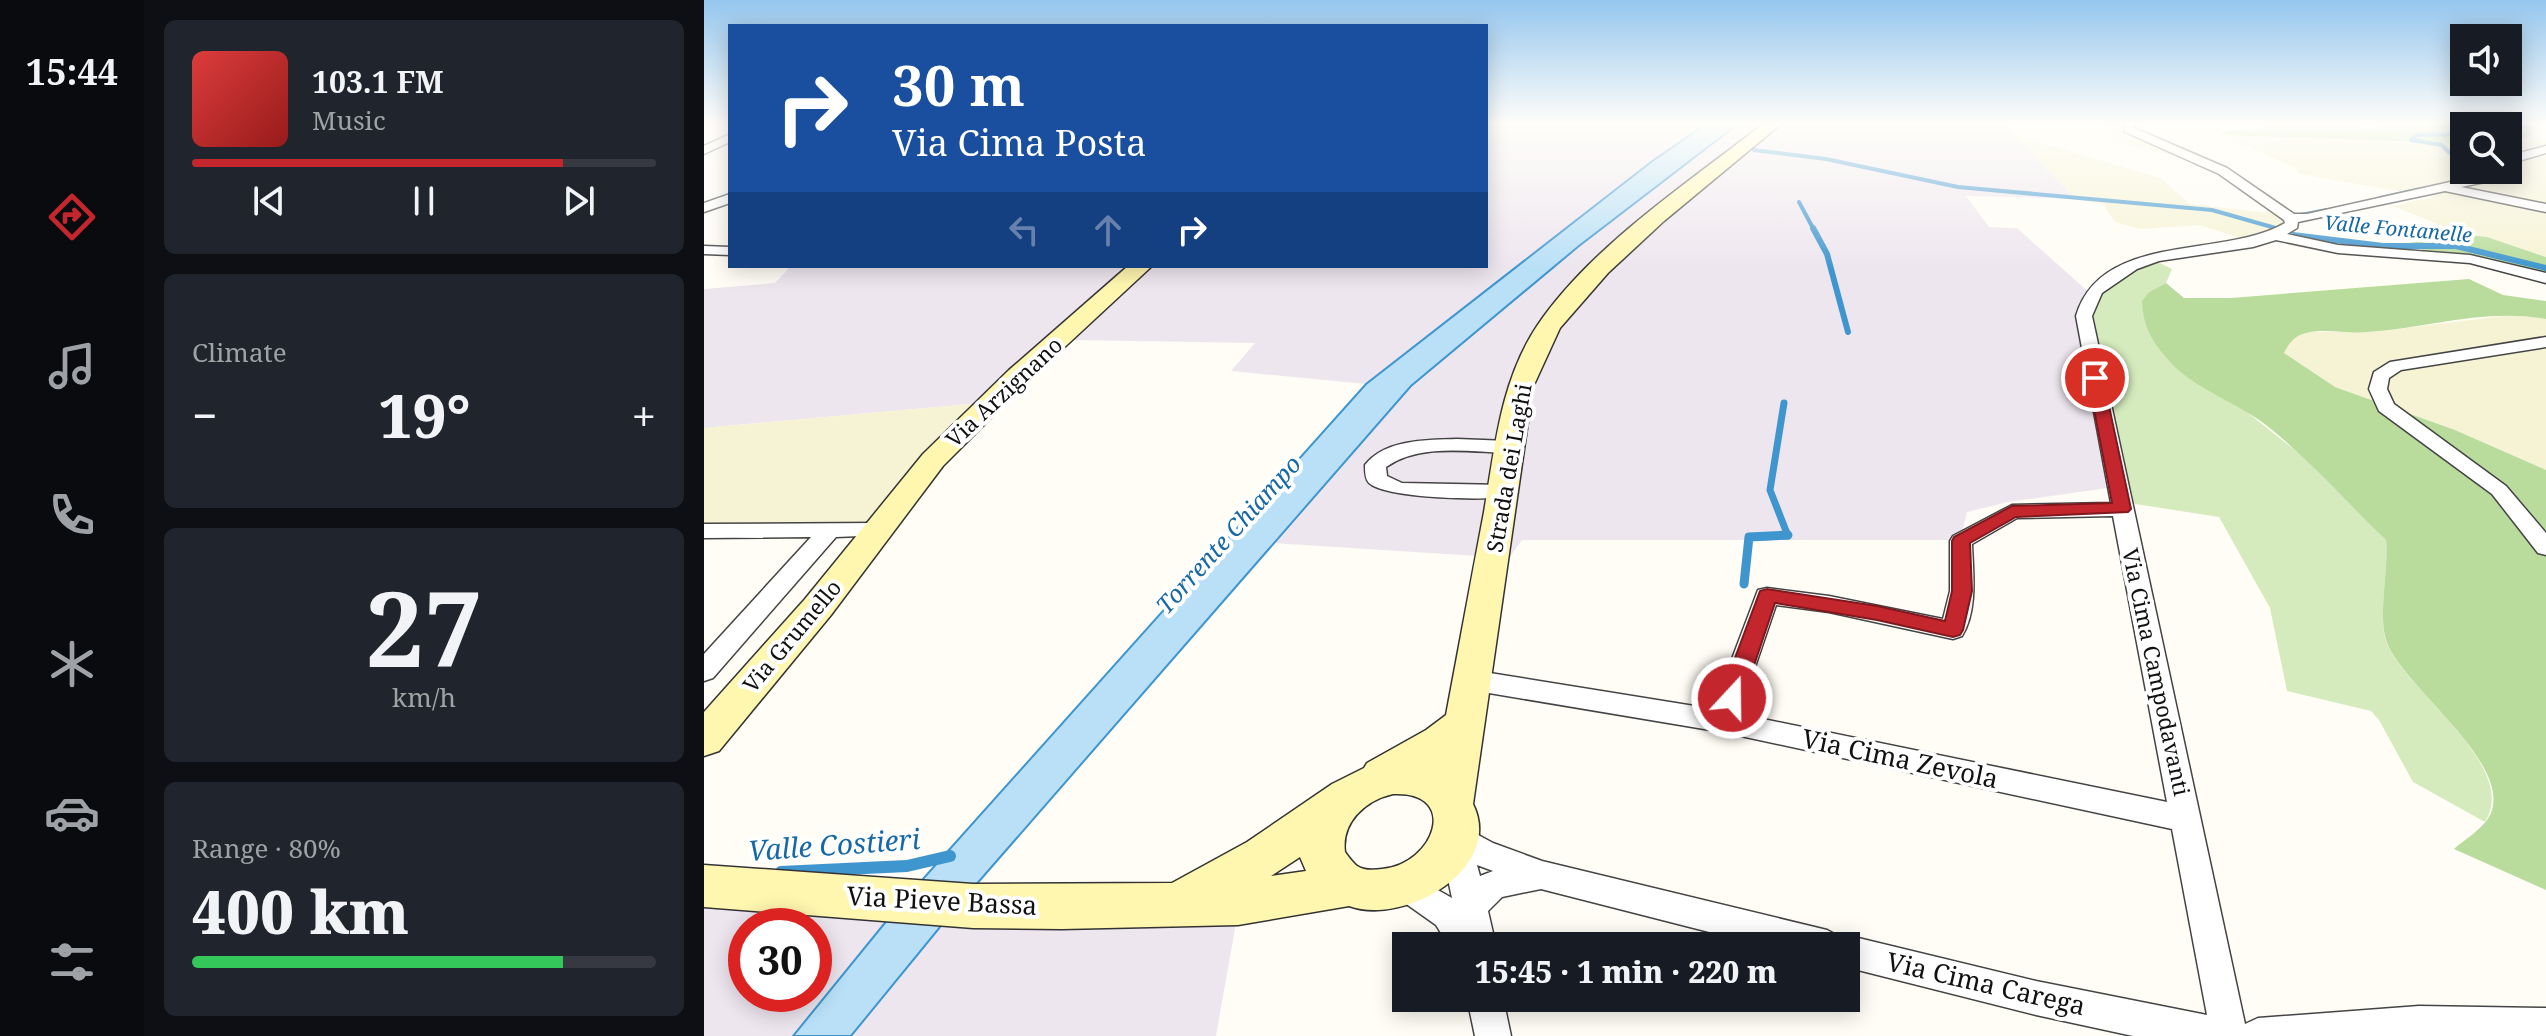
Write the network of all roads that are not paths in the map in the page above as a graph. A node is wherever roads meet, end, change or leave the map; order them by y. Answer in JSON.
{"nodes":[{"id":1,"x":1715,"y":172,"type":"edge"},
{"id":2,"x":2224,"y":172,"type":"edge"},
{"id":3,"x":2460,"y":184,"type":"edge"},
{"id":4,"x":2444,"y":188,"type":"junction"},
{"id":5,"x":728,"y":199,"type":"edge"},
{"id":6,"x":704,"y":208,"type":"edge"},
{"id":7,"x":2546,"y":208,"type":"edge"},
{"id":8,"x":2282,"y":227,"type":"junction"},
{"id":9,"x":704,"y":250,"type":"edge"},
{"id":10,"x":728,"y":251,"type":"edge"},
{"id":11,"x":1139,"y":268,"type":"edge"},
{"id":12,"x":2546,"y":278,"type":"edge"},
{"id":13,"x":2546,"y":342,"type":"edge"},
{"id":14,"x":1509,"y":447,"type":"junction"},
{"id":15,"x":1505,"y":491,"type":"junction"},
{"id":16,"x":2122,"y":509,"type":"junction"},
{"id":17,"x":830,"y":530,"type":"junction"},
{"id":18,"x":878,"y":530,"type":"junction"},
{"id":19,"x":704,"y":531,"type":"edge"},
{"id":20,"x":2546,"y":548,"type":"edge"},
{"id":21,"x":704,"y":671,"type":"edge"},
{"id":22,"x":1471,"y":680,"type":"junction"},
{"id":23,"x":1722,"y":721,"type":"junction"},
{"id":24,"x":1464,"y":723,"type":"junction"},
{"id":25,"x":704,"y":740,"type":"edge"},
{"id":26,"x":1353,"y":792,"type":"junction"},
{"id":27,"x":2186,"y":819,"type":"junction"},
{"id":28,"x":1453,"y":828,"type":"junction"},
{"id":29,"x":1542,"y":875,"type":"junction"},
{"id":30,"x":1351,"y":885,"type":"junction"},
{"id":31,"x":704,"y":886,"type":"edge"},
{"id":32,"x":1406,"y":886,"type":"junction"},
{"id":33,"x":1180,"y":903,"type":"junction"},
{"id":34,"x":1471,"y":906,"type":"junction"},
{"id":35,"x":1459,"y":932,"type":"edge"},
{"id":36,"x":1476,"y":932,"type":"edge"},
{"id":37,"x":1771,"y":932,"type":"edge"},
{"id":38,"x":1860,"y":954,"type":"edge"},
{"id":39,"x":1488,"y":1012,"type":"edge"},
{"id":40,"x":2546,"y":1026,"type":"edge"},
{"id":41,"x":1493,"y":1036,"type":"edge"},
{"id":42,"x":2220,"y":1036,"type":"edge"},
{"id":43,"x":2229,"y":1036,"type":"edge"},
{"id":44,"x":2258,"y":1036,"type":"edge"}],
"edges":[{"from":1,"to":14,"type":"street","name":"Strada dei Laghi"},
{"from":2,"to":8,"type":"street"},
{"from":3,"to":4,"type":"street","name":"Via Cima Campodavanti"},
{"from":4,"to":7,"type":"street"},
{"from":4,"to":8,"type":"street","name":"Via Cima Campodavanti"},
{"from":5,"to":6,"type":"street"},
{"from":8,"to":12,"type":"street"},
{"from":8,"to":16,"type":"street","name":"Via Cima Campodavanti"},
{"from":9,"to":10,"type":"street"},
{"from":11,"to":18,"type":"street","name":"Via Arzignano"},
{"from":13,"to":20,"type":"street"},
{"from":14,"to":15,"type":"street","name":"Strada dei Laghi"},
{"from":14,"to":15,"type":"street"},
{"from":15,"to":22,"type":"street","name":"Strada dei Laghi"},
{"from":16,"to":23,"type":"street"},
{"from":16,"to":27,"type":"street","name":"Via Cima Campodavanti"},
{"from":17,"to":18,"type":"street"},
{"from":17,"to":19,"type":"street"},
{"from":17,"to":21,"type":"street"},
{"from":18,"to":25,"type":"street","name":"Via Grumello"},
{"from":22,"to":23,"type":"street","name":"Via Cima Zevola"},
{"from":22,"to":24,"type":"street","name":"Strada dei Laghi"},
{"from":23,"to":27,"type":"street","name":"Via Cima Zevola"},
{"from":24,"to":26,"type":"street"},
{"from":24,"to":28,"type":"street","name":"Strada dei Laghi"},
{"from":26,"to":28,"type":"street","name":"Via Pieve Bassa"},
{"from":26,"to":30,"type":"street"},
{"from":26,"to":33,"type":"street","name":"Via Pieve Bassa"},
{"from":27,"to":43,"type":"street","name":"Via Cima Campodavanti"},
{"from":28,"to":29,"type":"street"},
{"from":28,"to":32,"type":"street"},
{"from":28,"to":34,"type":"street"},
{"from":29,"to":34,"type":"street"},
{"from":29,"to":37,"type":"street"},
{"from":30,"to":32,"type":"street","name":"Via Pieve Bassa"},
{"from":30,"to":33,"type":"street","name":"Via Pieve Bassa"},
{"from":31,"to":33,"type":"street","name":"Via Pieve Bassa"},
{"from":32,"to":35,"type":"street"},
{"from":34,"to":36,"type":"street"},
{"from":38,"to":42,"type":"street","name":"Via Cima Carega"},
{"from":39,"to":41,"type":"street"},
{"from":40,"to":44,"type":"street"}]}
